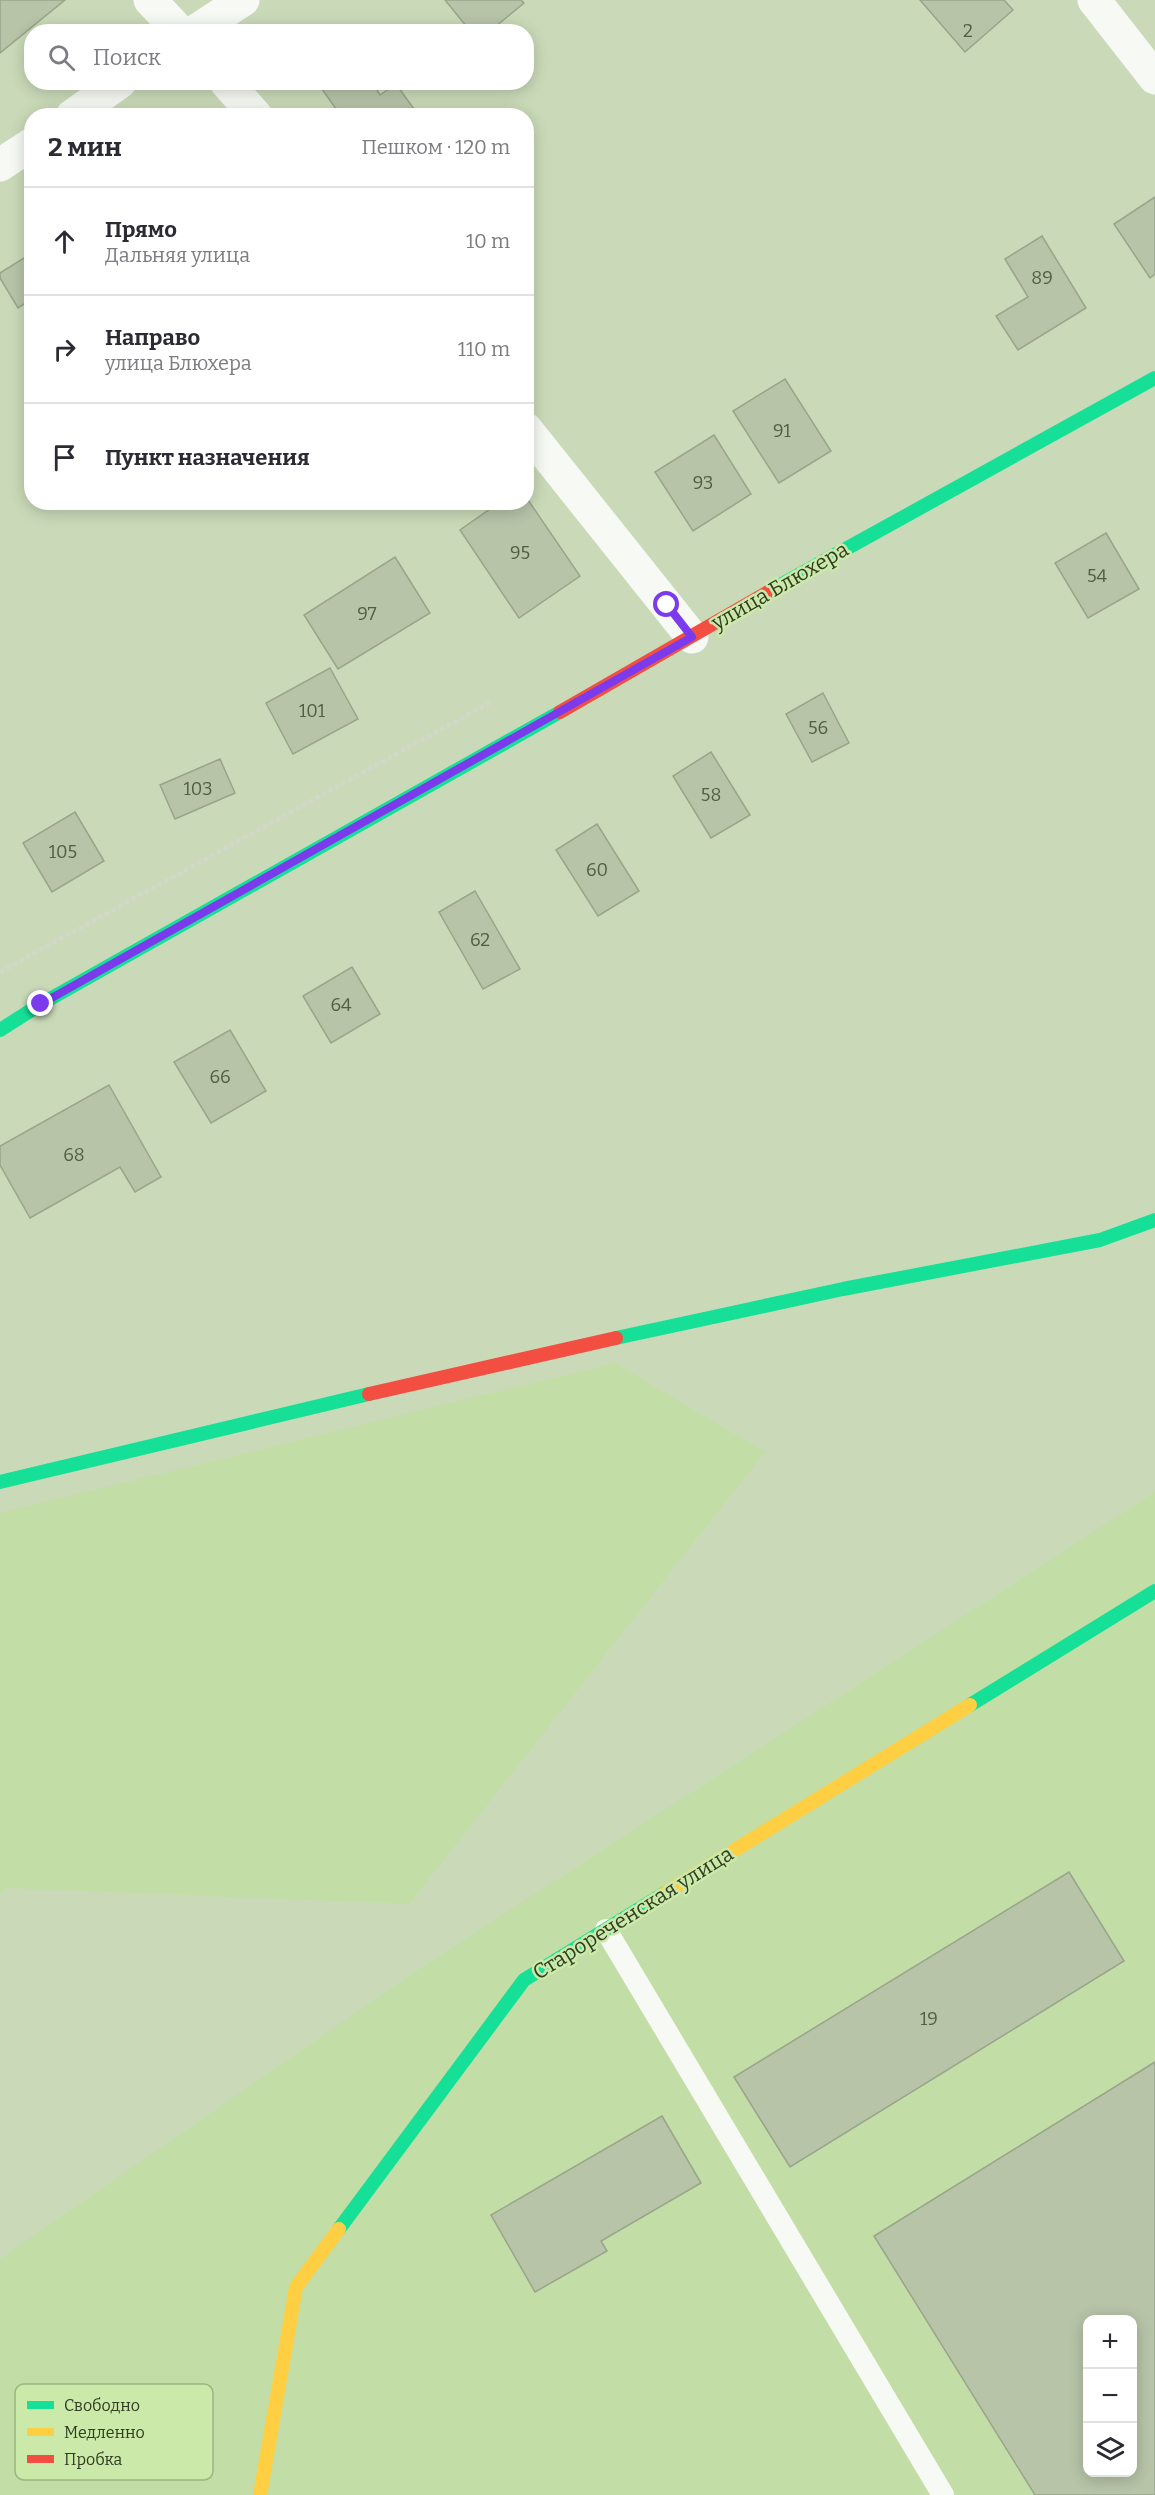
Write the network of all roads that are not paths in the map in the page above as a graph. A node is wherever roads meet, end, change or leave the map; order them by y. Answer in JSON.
{"nodes":[{"id":1,"x":150,"y":0,"type":"edge"},
{"id":2,"x":243,"y":0,"type":"edge"},
{"id":3,"x":1094,"y":0,"type":"edge"},
{"id":4,"x":172,"y":24,"type":"edge"},
{"id":5,"x":206,"y":24,"type":"edge"},
{"id":6,"x":1155,"y":78,"type":"edge"},
{"id":7,"x":109,"y":90,"type":"edge"},
{"id":8,"x":233,"y":90,"type":"edge"},
{"id":9,"x":83,"y":108,"type":"edge"},
{"id":10,"x":249,"y":108,"type":"edge"},
{"id":11,"x":24,"y":149,"type":"edge"},
{"id":12,"x":0,"y":165,"type":"edge"},
{"id":13,"x":1155,"y":378,"type":"edge"},
{"id":14,"x":534,"y":439,"type":"edge"},
{"id":15,"x":692,"y":637,"type":"junction"},
{"id":16,"x":0,"y":1030,"type":"edge"},
{"id":17,"x":1155,"y":1220,"type":"edge"},
{"id":18,"x":0,"y":1482,"type":"edge"},
{"id":19,"x":1155,"y":1591,"type":"edge"},
{"id":20,"x":606,"y":1930,"type":"junction"},
{"id":21,"x":260,"y":2495,"type":"edge"},
{"id":22,"x":943,"y":2495,"type":"edge"}],
"edges":[{"from":1,"to":4,"type":"street"},
{"from":2,"to":5,"type":"street"},
{"from":3,"to":6,"type":"street"},
{"from":7,"to":9,"type":"street"},
{"from":8,"to":10,"type":"street"},
{"from":11,"to":12,"type":"street"},
{"from":13,"to":15,"type":"street","name":"улица Блюхера"},
{"from":14,"to":15,"type":"street"},
{"from":15,"to":16,"type":"street","name":"улица Блюхера"},
{"from":17,"to":18,"type":"street"},
{"from":19,"to":20,"type":"street","name":"Старореченская улица"},
{"from":20,"to":21,"type":"street","name":"Старореченская улица"},
{"from":20,"to":22,"type":"lane"}]}
